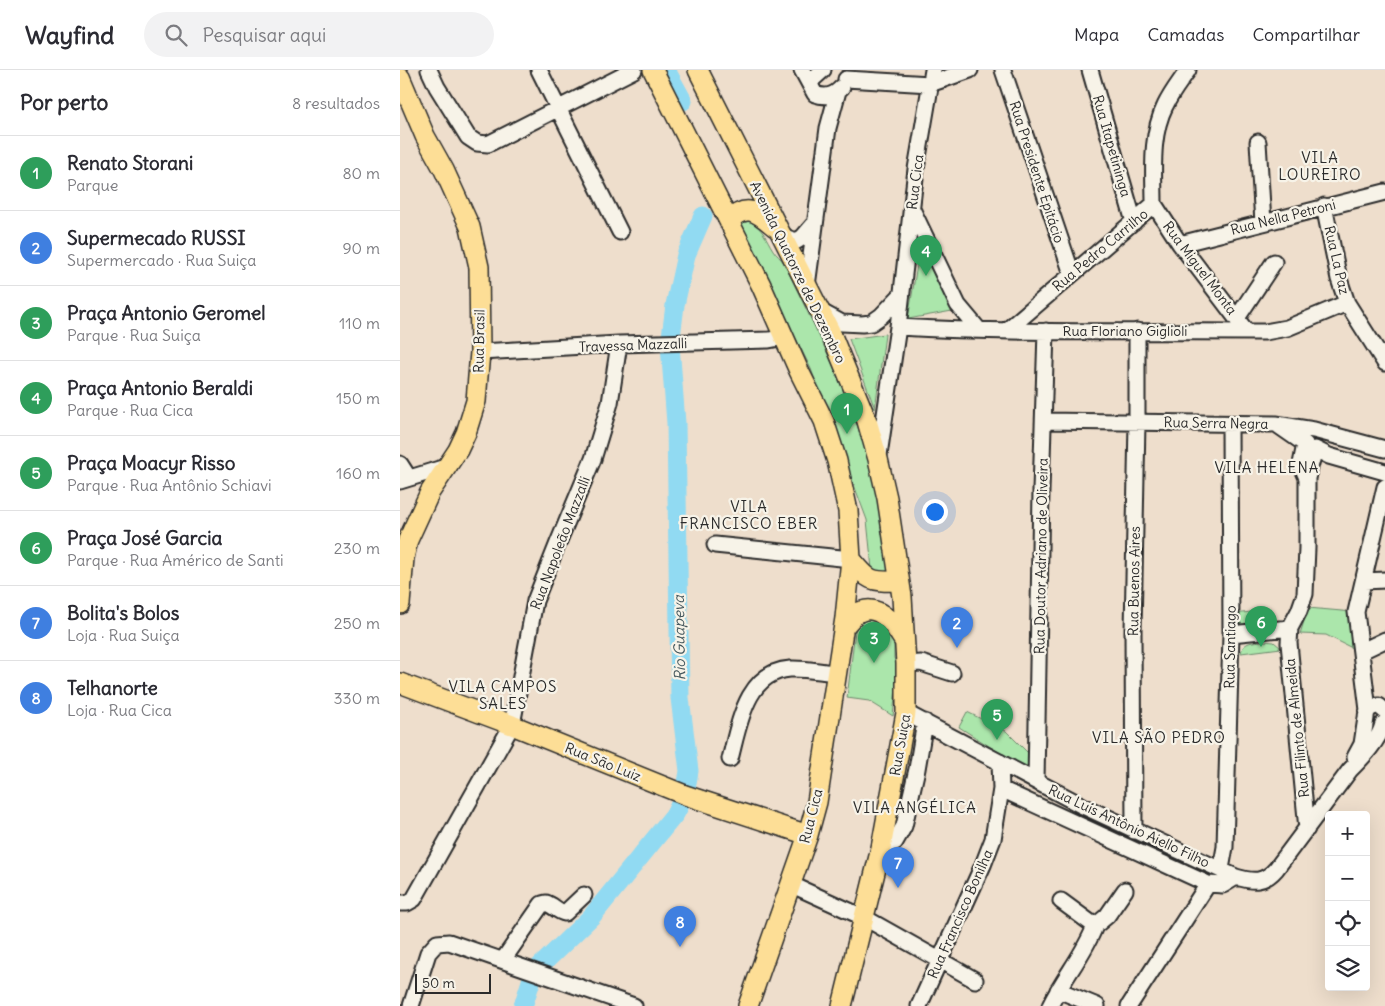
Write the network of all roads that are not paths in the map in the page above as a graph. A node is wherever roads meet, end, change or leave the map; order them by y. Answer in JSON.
{"nodes":[{"id":1,"x":429,"y":70,"type":"edge"},
{"id":2,"x":538,"y":70,"type":"edge"},
{"id":3,"x":634,"y":70,"type":"edge"},
{"id":4,"x":653,"y":70,"type":"edge"},
{"id":5,"x":698,"y":70,"type":"edge"},
{"id":6,"x":802,"y":70,"type":"edge"},
{"id":7,"x":970,"y":70,"type":"edge"},
{"id":8,"x":1003,"y":70,"type":"edge"},
{"id":9,"x":1090,"y":70,"type":"edge"},
{"id":10,"x":1188,"y":70,"type":"edge"},
{"id":11,"x":400,"y":77,"type":"edge"},
{"id":12,"x":932,"y":77,"type":"edge"},
{"id":13,"x":816,"y":78,"type":"edge"},
{"id":14,"x":843,"y":80,"type":"edge"},
{"id":15,"x":558,"y":107,"type":"junction"},
{"id":16,"x":828,"y":128,"type":"junction"},
{"id":17,"x":1258,"y":142,"type":"dead end"},
{"id":18,"x":1385,"y":192,"type":"edge"},
{"id":19,"x":1154,"y":204,"type":"junction"},
{"id":20,"x":1324,"y":206,"type":"junction"},
{"id":21,"x":912,"y":209,"type":"junction"},
{"id":22,"x":729,"y":221,"type":"junction"},
{"id":23,"x":1134,"y":222,"type":"junction"},
{"id":24,"x":1263,"y":223,"type":"junction"},
{"id":25,"x":815,"y":224,"type":"junction"},
{"id":26,"x":778,"y":229,"type":"junction"},
{"id":27,"x":620,"y":232,"type":"dead end"},
{"id":28,"x":1180,"y":244,"type":"junction"},
{"id":29,"x":1274,"y":262,"type":"dead end"},
{"id":30,"x":1072,"y":274,"type":"junction"},
{"id":31,"x":806,"y":286,"type":"junction"},
{"id":32,"x":901,"y":295,"type":"junction"},
{"id":33,"x":1347,"y":303,"type":"junction"},
{"id":34,"x":958,"y":305,"type":"junction"},
{"id":35,"x":820,"y":310,"type":"junction"},
{"id":36,"x":1237,"y":318,"type":"junction"},
{"id":37,"x":898,"y":327,"type":"junction"},
{"id":38,"x":950,"y":330,"type":"junction"},
{"id":39,"x":979,"y":330,"type":"junction"},
{"id":40,"x":1006,"y":331,"type":"junction"},
{"id":41,"x":1046,"y":331,"type":"junction"},
{"id":42,"x":1137,"y":332,"type":"junction"},
{"id":43,"x":1246,"y":332,"type":"junction"},
{"id":44,"x":785,"y":338,"type":"junction"},
{"id":45,"x":619,"y":344,"type":"junction"},
{"id":46,"x":480,"y":352,"type":"junction"},
{"id":47,"x":1385,"y":363,"type":"edge"},
{"id":48,"x":1044,"y":422,"type":"junction"},
{"id":49,"x":1137,"y":422,"type":"junction"},
{"id":50,"x":1230,"y":424,"type":"junction"},
{"id":51,"x":1276,"y":424,"type":"junction"},
{"id":52,"x":1314,"y":430,"type":"junction"},
{"id":53,"x":1310,"y":447,"type":"junction"},
{"id":54,"x":1385,"y":449,"type":"edge"},
{"id":55,"x":878,"y":459,"type":"junction"},
{"id":56,"x":400,"y":464,"type":"edge"},
{"id":57,"x":449,"y":466,"type":"junction"},
{"id":58,"x":1385,"y":472,"type":"edge"},
{"id":59,"x":405,"y":479,"type":"edge"},
{"id":60,"x":1385,"y":487,"type":"edge"},
{"id":61,"x":715,"y":545,"type":"dead end"},
{"id":62,"x":851,"y":558,"type":"junction"},
{"id":63,"x":1385,"y":580,"type":"edge"},
{"id":64,"x":899,"y":581,"type":"junction"},
{"id":65,"x":1364,"y":581,"type":"junction"},
{"id":66,"x":400,"y":604,"type":"edge"},
{"id":67,"x":845,"y":622,"type":"junction"},
{"id":68,"x":1290,"y":628,"type":"junction"},
{"id":69,"x":1231,"y":634,"type":"junction"},
{"id":70,"x":904,"y":636,"type":"junction"},
{"id":71,"x":1385,"y":640,"type":"edge"},
{"id":72,"x":1362,"y":651,"type":"junction"},
{"id":73,"x":906,"y":664,"type":"junction"},
{"id":74,"x":837,"y":673,"type":"junction"},
{"id":75,"x":952,"y":673,"type":"dead end"},
{"id":76,"x":400,"y":683,"type":"edge"},
{"id":77,"x":906,"y":713,"type":"junction"},
{"id":78,"x":1367,"y":714,"type":"junction"},
{"id":79,"x":1384,"y":719,"type":"edge"},
{"id":80,"x":924,"y":722,"type":"junction"},
{"id":81,"x":512,"y":725,"type":"junction"},
{"id":82,"x":730,"y":759,"type":"dead end"},
{"id":83,"x":1000,"y":762,"type":"junction"},
{"id":84,"x":1350,"y":770,"type":"junction"},
{"id":85,"x":1036,"y":781,"type":"junction"},
{"id":86,"x":1001,"y":789,"type":"junction"},
{"id":87,"x":1307,"y":829,"type":"junction"},
{"id":88,"x":1134,"y":831,"type":"junction"},
{"id":89,"x":808,"y":835,"type":"junction"},
{"id":90,"x":881,"y":848,"type":"junction"},
{"id":91,"x":1221,"y":869,"type":"junction"},
{"id":92,"x":1236,"y":877,"type":"junction"},
{"id":93,"x":790,"y":884,"type":"junction"},
{"id":94,"x":1208,"y":884,"type":"junction"},
{"id":95,"x":1125,"y":890,"type":"dead end"},
{"id":96,"x":584,"y":894,"type":"dead end"},
{"id":97,"x":407,"y":901,"type":"edge"},
{"id":98,"x":1061,"y":901,"type":"dead end"},
{"id":99,"x":865,"y":918,"type":"junction"},
{"id":100,"x":1095,"y":926,"type":"junction"},
{"id":101,"x":502,"y":960,"type":"junction"},
{"id":102,"x":940,"y":960,"type":"junction"},
{"id":103,"x":976,"y":980,"type":"dead end"},
{"id":104,"x":1058,"y":990,"type":"junction"},
{"id":105,"x":595,"y":999,"type":"edge"},
{"id":106,"x":411,"y":1006,"type":"edge"},
{"id":107,"x":634,"y":1006,"type":"edge"},
{"id":108,"x":748,"y":1006,"type":"edge"},
{"id":109,"x":842,"y":1006,"type":"edge"},
{"id":110,"x":918,"y":1006,"type":"edge"},
{"id":111,"x":1050,"y":1006,"type":"edge"},
{"id":112,"x":1097,"y":1006,"type":"edge"},
{"id":113,"x":1129,"y":1006,"type":"edge"}],
"edges":[{"from":1,"to":15,"type":"street"},
{"from":2,"to":15,"type":"street"},
{"from":3,"to":15,"type":"street"},
{"from":4,"to":22,"type":"main road"},
{"from":5,"to":26,"type":"main road","name":"Avenida Quatorze de Dezembro"},
{"from":6,"to":13,"type":"street"},
{"from":7,"to":12,"type":"street"},
{"from":8,"to":30,"type":"street","name":"Rua Presidente Epitácio"},
{"from":9,"to":23,"type":"street","name":"Rua Itapetininga"},
{"from":10,"to":19,"type":"street","name":"Rua Pedro Carrilho"},
{"from":11,"to":46,"type":"main road","name":"Rua Brasil"},
{"from":12,"to":14,"type":"street"},
{"from":12,"to":21,"type":"street","name":"Rua Cica"},
{"from":13,"to":14,"type":"street"},
{"from":13,"to":16,"type":"street"},
{"from":14,"to":16,"type":"street"},
{"from":15,"to":27,"type":"street"},
{"from":16,"to":25,"type":"street"},
{"from":17,"to":24,"type":"street"},
{"from":18,"to":20,"type":"street","name":"Rua Nella Petroni"},
{"from":19,"to":23,"type":"street","name":"Rua Pedro Carrilho"},
{"from":19,"to":28,"type":"street","name":"Rua Miguel Monta"},
{"from":20,"to":24,"type":"street","name":"Rua Nella Petroni"},
{"from":20,"to":33,"type":"street","name":"Rua La Paz"},
{"from":21,"to":32,"type":"street","name":"Rua Cica"},
{"from":21,"to":34,"type":"street"},
{"from":22,"to":26,"type":"main road"},
{"from":22,"to":44,"type":"main road"},
{"from":23,"to":30,"type":"street","name":"Rua Pedro Carrilho"},
{"from":24,"to":28,"type":"street","name":"Rua Nella Petroni"},
{"from":25,"to":26,"type":"street"},
{"from":25,"to":31,"type":"street"},
{"from":26,"to":31,"type":"main road","name":"Avenida Quatorze de Dezembro"},
{"from":28,"to":36,"type":"street","name":"Rua Miguel Monta"},
{"from":29,"to":36,"type":"street"},
{"from":30,"to":40,"type":"street","name":"Rua Pedro Carrilho"},
{"from":31,"to":35,"type":"main road","name":"Avenida Quatorze de Dezembro"},
{"from":32,"to":35,"type":"street"},
{"from":32,"to":37,"type":"street","name":"Rua Cica"},
{"from":33,"to":43,"type":"street","name":"Rua Floriano Giglioli"},
{"from":33,"to":47,"type":"street","name":"Rua La Paz"},
{"from":34,"to":38,"type":"street"},
{"from":34,"to":39,"type":"street"},
{"from":35,"to":55,"type":"main road","name":"Avenida Quatorze de Dezembro"},
{"from":36,"to":43,"type":"street","name":"Rua Miguel Monta"},
{"from":37,"to":38,"type":"street","name":"Rua Floriano Giglioli"},
{"from":37,"to":55,"type":"street","name":"Rua Cica"},
{"from":38,"to":39,"type":"street","name":"Rua Floriano Giglioli"},
{"from":39,"to":40,"type":"street","name":"Rua Floriano Giglioli"},
{"from":40,"to":41,"type":"street","name":"Rua Floriano Giglioli"},
{"from":41,"to":42,"type":"street","name":"Rua Floriano Giglioli"},
{"from":41,"to":48,"type":"street","name":"Rua Doutor Adriano de Oliveira"},
{"from":42,"to":43,"type":"street","name":"Rua Floriano Giglioli"},
{"from":42,"to":49,"type":"street","name":"Rua Buenos Aires"},
{"from":44,"to":45,"type":"street","name":"Travessa Mazzalli"},
{"from":44,"to":62,"type":"main road"},
{"from":45,"to":46,"type":"street","name":"Travessa Mazzalli"},
{"from":45,"to":81,"type":"street","name":"Rua Napoleão Mazzalli"},
{"from":46,"to":57,"type":"main road","name":"Rua Brasil"},
{"from":48,"to":49,"type":"street","name":"Rua Serra Negra"},
{"from":48,"to":85,"type":"street","name":"Rua Doutor Adriano de Oliveira"},
{"from":49,"to":50,"type":"street","name":"Rua Serra Negra"},
{"from":49,"to":88,"type":"street","name":"Rua Buenos Aires"},
{"from":50,"to":51,"type":"street","name":"Rua Serra Negra"},
{"from":50,"to":69,"type":"street","name":"Rua Santiago"},
{"from":51,"to":52,"type":"street","name":"Rua Serra Negra"},
{"from":51,"to":53,"type":"street"},
{"from":52,"to":53,"type":"street"},
{"from":52,"to":54,"type":"street","name":"Rua Serra Negra"},
{"from":53,"to":58,"type":"street"},
{"from":53,"to":68,"type":"street"},
{"from":55,"to":64,"type":"main road","name":"Avenida Quatorze de Dezembro"},
{"from":56,"to":59,"type":"street"},
{"from":57,"to":59,"type":"street"},
{"from":57,"to":66,"type":"main road","name":"Rua Brasil"},
{"from":60,"to":65,"type":"street"},
{"from":61,"to":62,"type":"street"},
{"from":62,"to":64,"type":"main road"},
{"from":62,"to":67,"type":"main road"},
{"from":63,"to":65,"type":"street"},
{"from":64,"to":70,"type":"main road","name":"Avenida Quatorze de Dezembro"},
{"from":65,"to":72,"type":"street"},
{"from":67,"to":70,"type":"main road"},
{"from":67,"to":74,"type":"main road","name":"Rua Cica"},
{"from":68,"to":69,"type":"street"},
{"from":68,"to":87,"type":"street","name":"Rua Filinto de Almeida"},
{"from":69,"to":91,"type":"street","name":"Rua Santiago"},
{"from":70,"to":73,"type":"main road","name":"Rua Suiça"},
{"from":71,"to":72,"type":"street"},
{"from":72,"to":78,"type":"street"},
{"from":73,"to":75,"type":"street"},
{"from":73,"to":77,"type":"main road","name":"Rua Suiça"},
{"from":74,"to":82,"type":"street"},
{"from":74,"to":89,"type":"main road","name":"Rua Cica"},
{"from":76,"to":81,"type":"main road","name":"Rua São Luiz"},
{"from":77,"to":80,"type":"street","name":"Rua Luís Antônio Aiello Filho"},
{"from":77,"to":90,"type":"main road","name":"Rua Suiça"},
{"from":78,"to":79,"type":"street"},
{"from":78,"to":84,"type":"street"},
{"from":79,"to":84,"type":"street"},
{"from":80,"to":83,"type":"street","name":"Rua Luís Antônio Aiello Filho"},
{"from":80,"to":90,"type":"street"},
{"from":81,"to":89,"type":"main road","name":"Rua São Luiz"},
{"from":81,"to":97,"type":"street","name":"Rua Napoleão Mazzalli"},
{"from":83,"to":85,"type":"street","name":"Rua Luís Antônio Aiello Filho"},
{"from":83,"to":86,"type":"street","name":"Rua Francisco Bonilha"},
{"from":84,"to":87,"type":"street"},
{"from":85,"to":88,"type":"street","name":"Rua Luís Antônio Aiello Filho"},
{"from":86,"to":94,"type":"street"},
{"from":86,"to":102,"type":"street","name":"Rua Francisco Bonilha"},
{"from":87,"to":92,"type":"street","name":"Rua Luís Antônio Aiello Filho"},
{"from":88,"to":91,"type":"street","name":"Rua Luís Antônio Aiello Filho"},
{"from":89,"to":93,"type":"main road","name":"Rua Cica"},
{"from":90,"to":99,"type":"main road","name":"Rua Suiça"},
{"from":91,"to":92,"type":"street","name":"Rua Luís Antônio Aiello Filho"},
{"from":92,"to":94,"type":"street"},
{"from":93,"to":99,"type":"street"},
{"from":93,"to":108,"type":"main road","name":"Rua Cica"},
{"from":94,"to":113,"type":"street"},
{"from":95,"to":100,"type":"street"},
{"from":96,"to":101,"type":"street"},
{"from":98,"to":100,"type":"street"},
{"from":99,"to":102,"type":"street"},
{"from":99,"to":109,"type":"main road","name":"Rua Suiça"},
{"from":100,"to":104,"type":"street"},
{"from":101,"to":105,"type":"street"},
{"from":101,"to":106,"type":"street"},
{"from":102,"to":103,"type":"street"},
{"from":102,"to":110,"type":"street","name":"Rua Francisco Bonilha"},
{"from":104,"to":111,"type":"street"},
{"from":104,"to":112,"type":"street"},
{"from":105,"to":107,"type":"street"}]}
